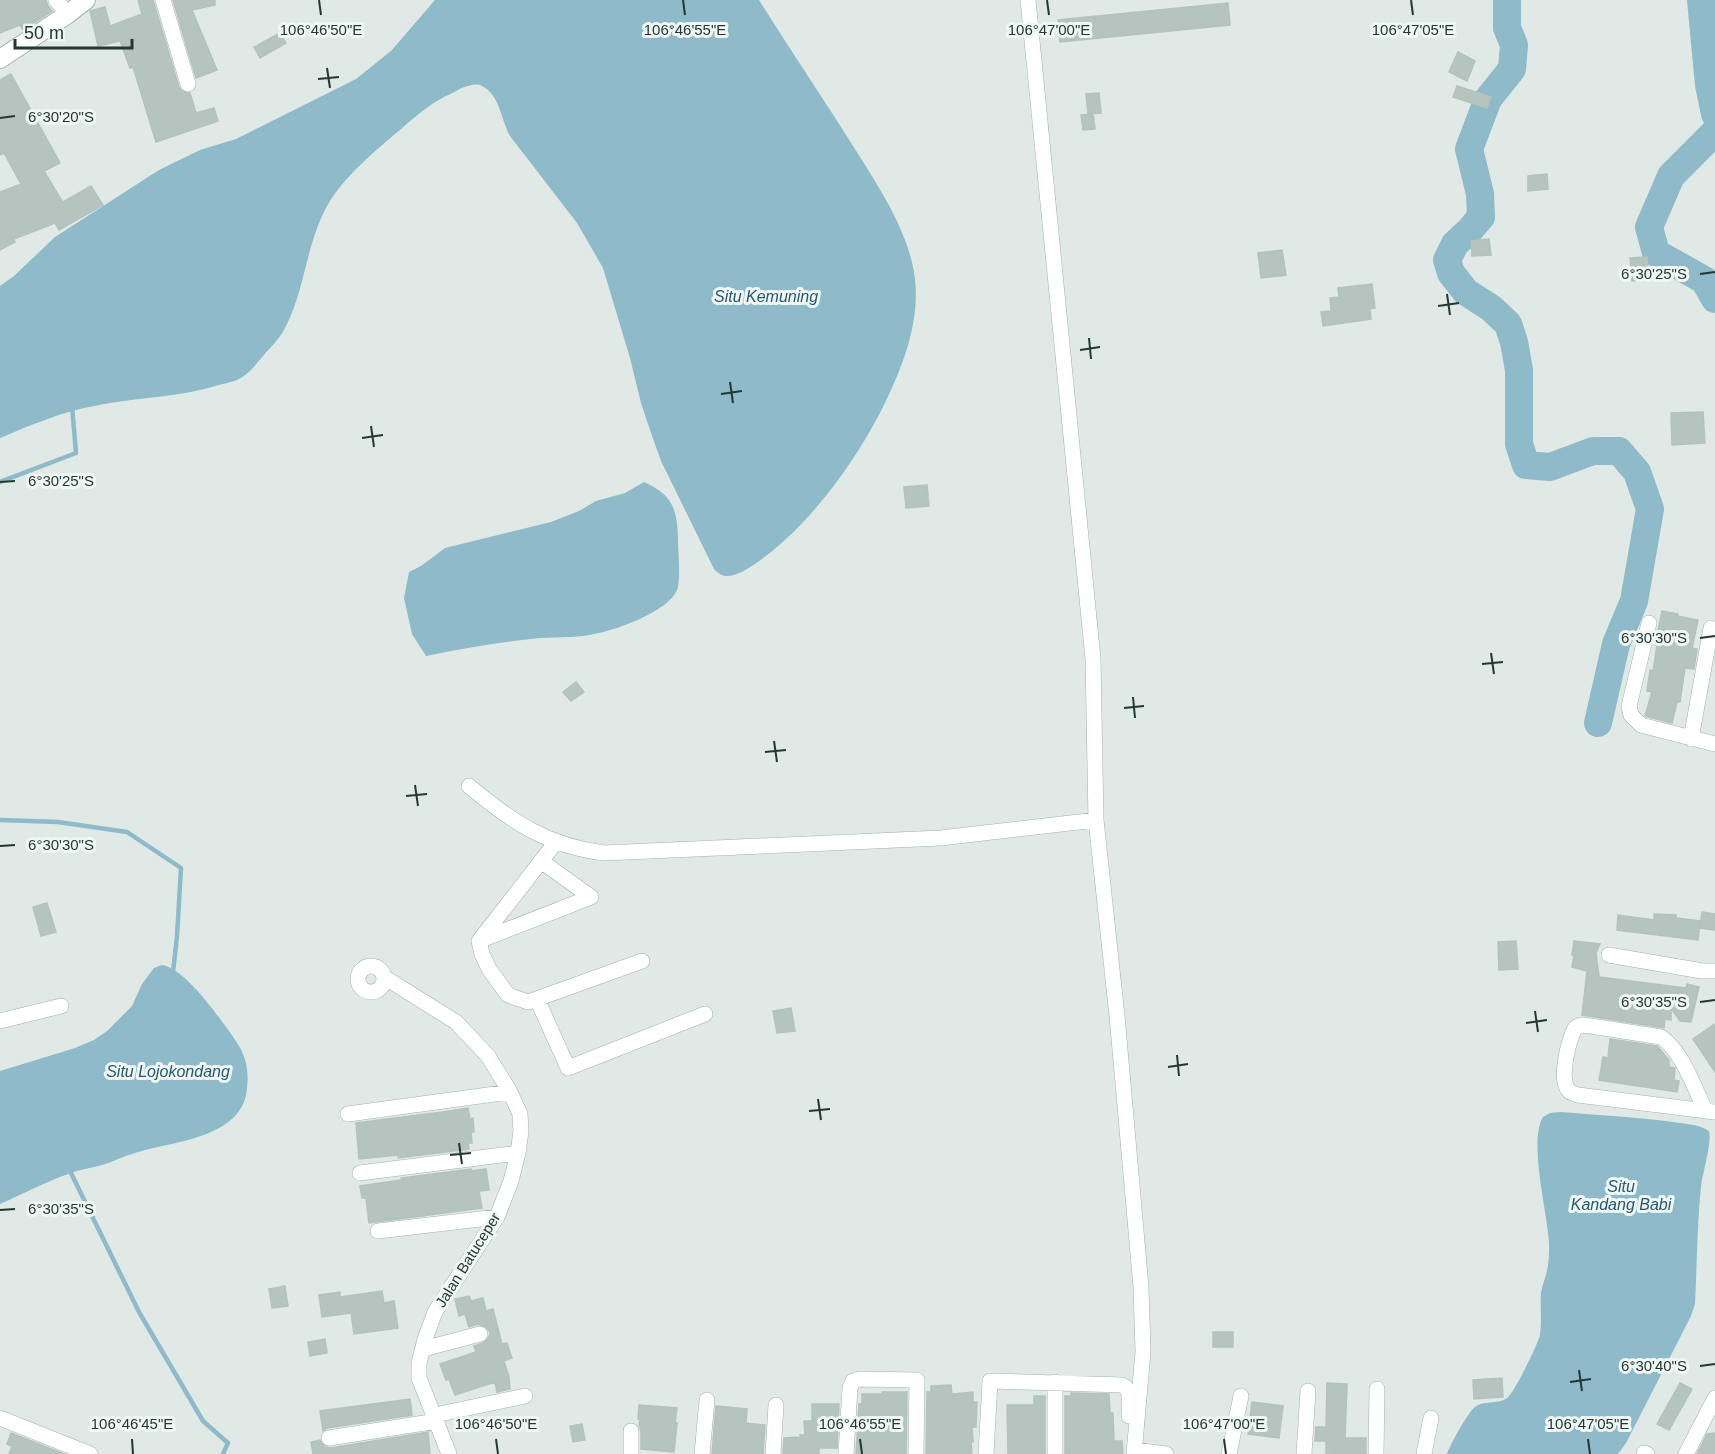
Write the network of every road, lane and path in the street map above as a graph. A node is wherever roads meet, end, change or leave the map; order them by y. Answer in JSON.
{"nodes":[{"id":1,"x":56,"y":0,"type":"edge"},
{"id":2,"x":86,"y":0,"type":"edge"},
{"id":3,"x":163,"y":0,"type":"edge"},
{"id":4,"x":1028,"y":0,"type":"edge"},
{"id":5,"x":68,"y":14,"type":"junction"},
{"id":6,"x":0,"y":59,"type":"edge"},
{"id":7,"x":188,"y":84,"type":"dead end"},
{"id":8,"x":1649,"y":623,"type":"dead end"},
{"id":9,"x":1711,"y":628,"type":"dead end"},
{"id":10,"x":1691,"y":739,"type":"junction"},
{"id":11,"x":1715,"y":744,"type":"edge"},
{"id":12,"x":469,"y":786,"type":"dead end"},
{"id":13,"x":1096,"y":820,"type":"junction"},
{"id":14,"x":556,"y":842,"type":"junction"},
{"id":15,"x":541,"y":861,"type":"junction"},
{"id":16,"x":479,"y":941,"type":"junction"},
{"id":17,"x":1609,"y":955,"type":"dead end"},
{"id":18,"x":642,"y":961,"type":"dead end"},
{"id":19,"x":1715,"y":971,"type":"edge"},
{"id":20,"x":384,"y":976,"type":"dead end"},
{"id":21,"x":537,"y":999,"type":"junction"},
{"id":22,"x":61,"y":1006,"type":"dead end"},
{"id":23,"x":705,"y":1014,"type":"dead end"},
{"id":24,"x":0,"y":1021,"type":"edge"},
{"id":25,"x":510,"y":1092,"type":"junction"},
{"id":26,"x":1710,"y":1111,"type":"edge"},
{"id":27,"x":348,"y":1114,"type":"dead end"},
{"id":28,"x":518,"y":1153,"type":"junction"},
{"id":29,"x":360,"y":1173,"type":"dead end"},
{"id":30,"x":497,"y":1217,"type":"junction"},
{"id":31,"x":378,"y":1231,"type":"dead end"},
{"id":32,"x":480,"y":1334,"type":"dead end"},
{"id":33,"x":423,"y":1349,"type":"junction"},
{"id":34,"x":1055,"y":1382,"type":"junction"},
{"id":35,"x":1377,"y":1389,"type":"dead end"},
{"id":36,"x":1308,"y":1391,"type":"dead end"},
{"id":37,"x":525,"y":1396,"type":"dead end"},
{"id":38,"x":1241,"y":1396,"type":"dead end"},
{"id":39,"x":1715,"y":1398,"type":"edge"},
{"id":40,"x":706,"y":1400,"type":"dead end"},
{"id":41,"x":776,"y":1405,"type":"dead end"},
{"id":42,"x":0,"y":1418,"type":"edge"},
{"id":43,"x":436,"y":1418,"type":"junction"},
{"id":44,"x":1431,"y":1418,"type":"dead end"},
{"id":45,"x":631,"y":1431,"type":"dead end"},
{"id":46,"x":329,"y":1438,"type":"dead end"},
{"id":47,"x":1132,"y":1453,"type":"edge"},
{"id":48,"x":90,"y":1454,"type":"edge"},
{"id":49,"x":449,"y":1454,"type":"edge"},
{"id":50,"x":631,"y":1454,"type":"edge"},
{"id":51,"x":702,"y":1454,"type":"edge"},
{"id":52,"x":773,"y":1454,"type":"edge"},
{"id":53,"x":846,"y":1454,"type":"edge"},
{"id":54,"x":916,"y":1454,"type":"edge"},
{"id":55,"x":986,"y":1454,"type":"edge"},
{"id":56,"x":1055,"y":1454,"type":"edge"},
{"id":57,"x":1166,"y":1454,"type":"edge"},
{"id":58,"x":1229,"y":1454,"type":"edge"},
{"id":59,"x":1304,"y":1454,"type":"edge"},
{"id":60,"x":1376,"y":1454,"type":"edge"},
{"id":61,"x":1424,"y":1454,"type":"edge"},
{"id":62,"x":1686,"y":1454,"type":"edge"}],
"edges":[{"from":1,"to":5,"type":"street"},
{"from":2,"to":5,"type":"main road"},
{"from":3,"to":7,"type":"street"},
{"from":4,"to":13,"type":"street"},
{"from":5,"to":6,"type":"main road"},
{"from":8,"to":10,"type":"street"},
{"from":9,"to":10,"type":"street"},
{"from":10,"to":11,"type":"street"},
{"from":12,"to":14,"type":"street"},
{"from":13,"to":14,"type":"street"},
{"from":13,"to":47,"type":"street"},
{"from":14,"to":15,"type":"street"},
{"from":15,"to":16,"type":"street"},
{"from":15,"to":16,"type":"street"},
{"from":16,"to":21,"type":"street"},
{"from":17,"to":19,"type":"street"},
{"from":18,"to":21,"type":"street"},
{"from":20,"to":25,"type":"street","name":"Jalan Batuceper"},
{"from":21,"to":23,"type":"street"},
{"from":22,"to":24,"type":"street"},
{"from":25,"to":27,"type":"street"},
{"from":25,"to":28,"type":"street","name":"Jalan Batuceper"},
{"from":26,"to":26,"type":"street"},
{"from":28,"to":29,"type":"street"},
{"from":28,"to":30,"type":"street","name":"Jalan Batuceper"},
{"from":30,"to":31,"type":"street"},
{"from":30,"to":33,"type":"street","name":"Jalan Batuceper"},
{"from":32,"to":33,"type":"street"},
{"from":33,"to":43,"type":"street","name":"Jalan Batuceper"},
{"from":34,"to":47,"type":"street"},
{"from":34,"to":55,"type":"street"},
{"from":34,"to":56,"type":"street"},
{"from":35,"to":60,"type":"street"},
{"from":36,"to":59,"type":"street"},
{"from":37,"to":43,"type":"street"},
{"from":38,"to":58,"type":"street"},
{"from":39,"to":62,"type":"street"},
{"from":40,"to":51,"type":"street"},
{"from":41,"to":52,"type":"street"},
{"from":42,"to":48,"type":"street"},
{"from":43,"to":46,"type":"street"},
{"from":43,"to":49,"type":"street","name":"Jalan Batuceper"},
{"from":44,"to":61,"type":"street"},
{"from":45,"to":50,"type":"street"},
{"from":47,"to":57,"type":"street"},
{"from":53,"to":54,"type":"street"}]}
